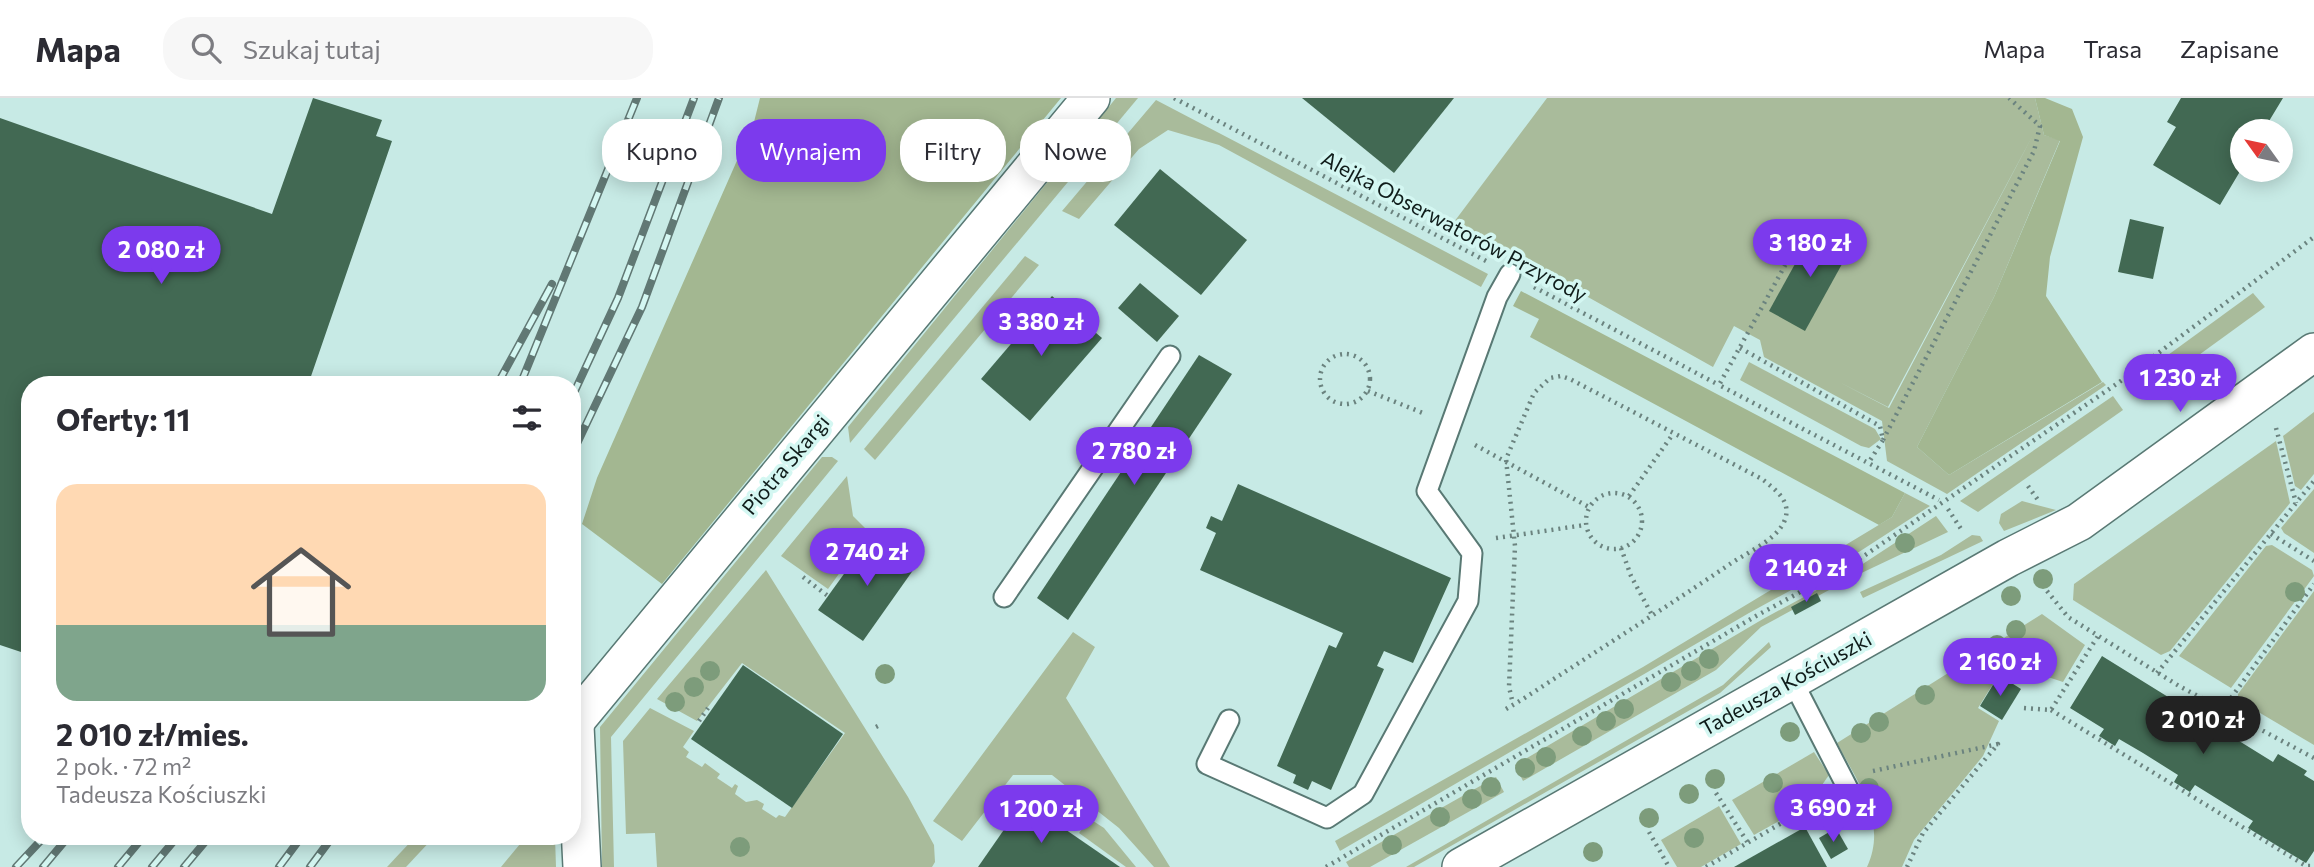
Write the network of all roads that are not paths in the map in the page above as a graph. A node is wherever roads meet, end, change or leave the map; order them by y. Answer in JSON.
{"nodes":[{"id":1,"x":1091,"y":98,"type":"edge"},
{"id":2,"x":1510,"y":274,"type":"road end"},
{"id":3,"x":2314,"y":352,"type":"edge"},
{"id":4,"x":1170,"y":356,"type":"dead end"},
{"id":5,"x":1004,"y":597,"type":"dead end"},
{"id":6,"x":1792,"y":680,"type":"junction"},
{"id":7,"x":581,"y":715,"type":"edge"},
{"id":8,"x":1229,"y":720,"type":"dead end"},
{"id":9,"x":1860,"y":812,"type":"dead end"},
{"id":10,"x":581,"y":845,"type":"edge"},
{"id":11,"x":582,"y":867,"type":"edge"},
{"id":12,"x":1461,"y":867,"type":"edge"}],
"edges":[{"from":1,"to":7,"type":"street","name":"Piotra Skargi"},
{"from":2,"to":8,"type":"lane"},
{"from":3,"to":6,"type":"street","name":"Tadeusza Kościuszki"},
{"from":4,"to":5,"type":"lane"},
{"from":6,"to":9,"type":"lane"},
{"from":6,"to":12,"type":"street","name":"Tadeusza Kościuszki"},
{"from":10,"to":11,"type":"street","name":"Piotra Skargi"}]}
